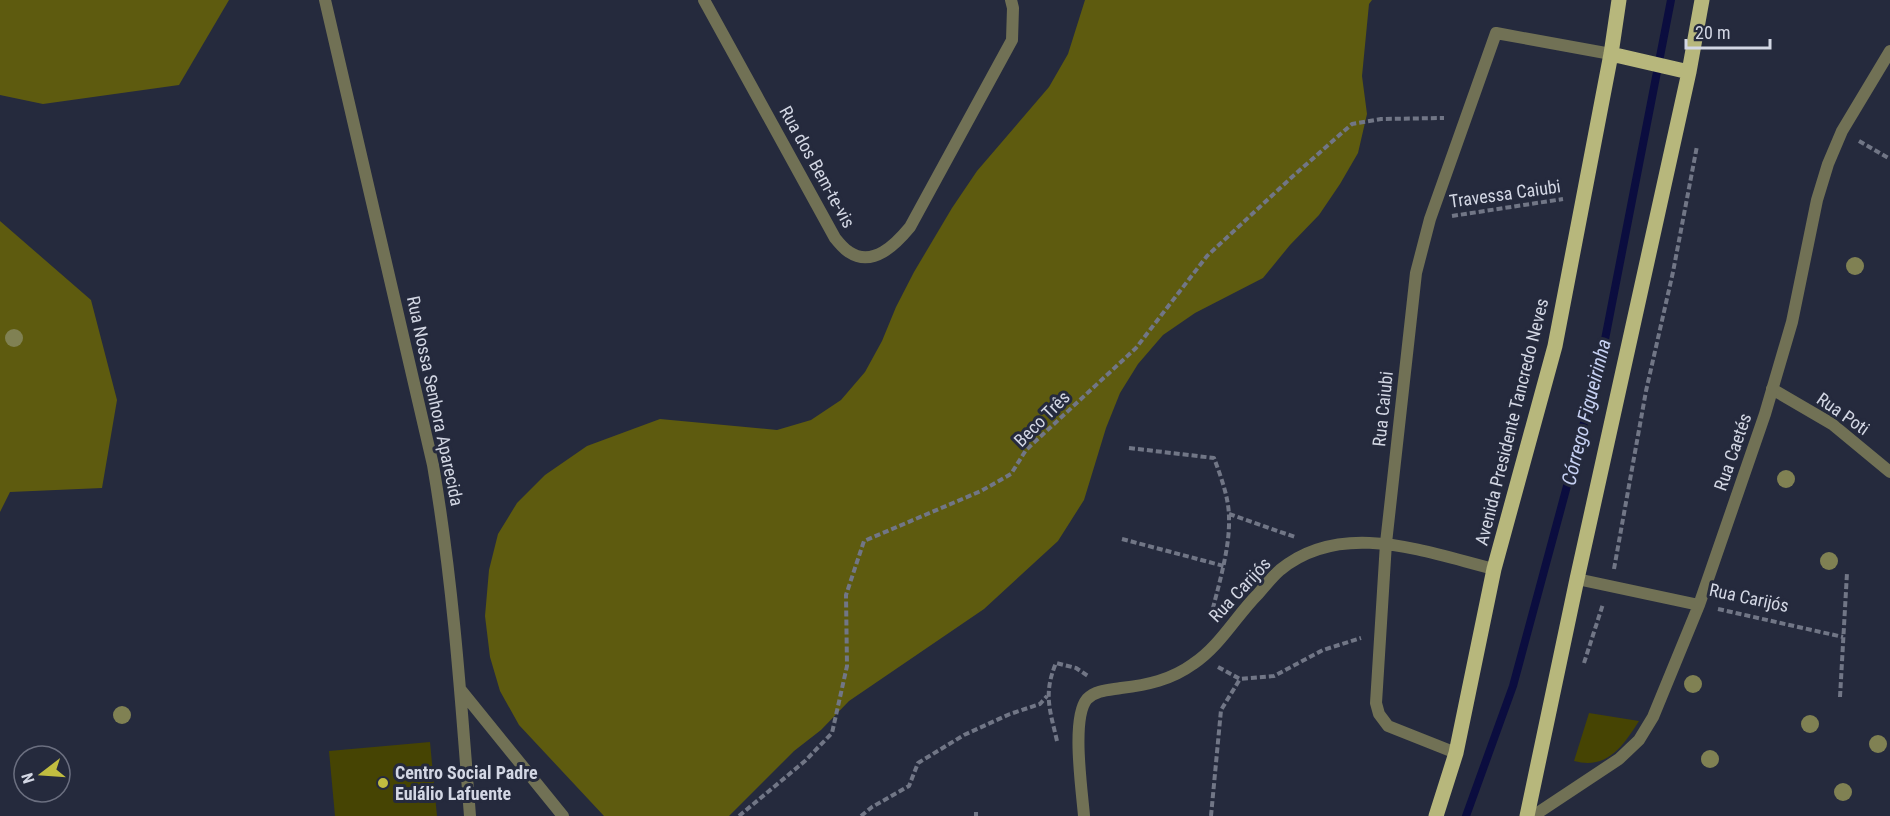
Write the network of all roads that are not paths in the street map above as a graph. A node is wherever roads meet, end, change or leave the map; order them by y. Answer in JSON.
{"nodes":[{"id":1,"x":325,"y":0,"type":"edge"},
{"id":2,"x":704,"y":0,"type":"edge"},
{"id":3,"x":1011,"y":0,"type":"edge"},
{"id":4,"x":1619,"y":0,"type":"edge"},
{"id":5,"x":1702,"y":0,"type":"edge"},
{"id":6,"x":1890,"y":51,"type":"edge"},
{"id":7,"x":1611,"y":54,"type":"junction"},
{"id":8,"x":1689,"y":72,"type":"junction"},
{"id":9,"x":1772,"y":389,"type":"junction"},
{"id":10,"x":1890,"y":472,"type":"edge"},
{"id":11,"x":1386,"y":543,"type":"junction"},
{"id":12,"x":1494,"y":569,"type":"junction"},
{"id":13,"x":1577,"y":579,"type":"junction"},
{"id":14,"x":1699,"y":605,"type":"junction"},
{"id":15,"x":460,"y":689,"type":"junction"},
{"id":16,"x":1456,"y":753,"type":"junction"},
{"id":17,"x":470,"y":816,"type":"edge"},
{"id":18,"x":563,"y":816,"type":"edge"},
{"id":19,"x":1084,"y":816,"type":"edge"},
{"id":20,"x":1436,"y":816,"type":"edge"},
{"id":21,"x":1527,"y":816,"type":"edge"},
{"id":22,"x":1533,"y":816,"type":"edge"}],
"edges":[{"from":1,"to":15,"type":"street","name":"Rua Nossa Senhora Aparecida"},
{"from":2,"to":3,"type":"street","name":"Rua dos Bem-te-vis"},
{"from":4,"to":7,"type":"main road","name":"Avenida Presidente Tancredo Neves"},
{"from":5,"to":8,"type":"main road"},
{"from":6,"to":9,"type":"street","name":"Rua Caetés"},
{"from":7,"to":8,"type":"main road"},
{"from":7,"to":11,"type":"street","name":"Rua Caiubi"},
{"from":7,"to":12,"type":"main road","name":"Avenida Presidente Tancredo Neves"},
{"from":8,"to":13,"type":"main road"},
{"from":9,"to":10,"type":"street","name":"Rua Poti"},
{"from":9,"to":14,"type":"street","name":"Rua Caetés"},
{"from":11,"to":12,"type":"street","name":"Rua Carijós"},
{"from":11,"to":16,"type":"street","name":"Rua Caiubi"},
{"from":11,"to":19,"type":"street","name":"Rua Carijós"},
{"from":12,"to":16,"type":"main road","name":"Avenida Presidente Tancredo Neves"},
{"from":13,"to":14,"type":"street","name":"Rua Carijós"},
{"from":13,"to":21,"type":"main road"},
{"from":14,"to":22,"type":"street","name":"Rua Caetés"},
{"from":15,"to":17,"type":"street","name":"Rua Nossa Senhora Aparecida"},
{"from":15,"to":18,"type":"street"},
{"from":16,"to":20,"type":"main road","name":"Avenida Presidente Tancredo Neves"}]}
